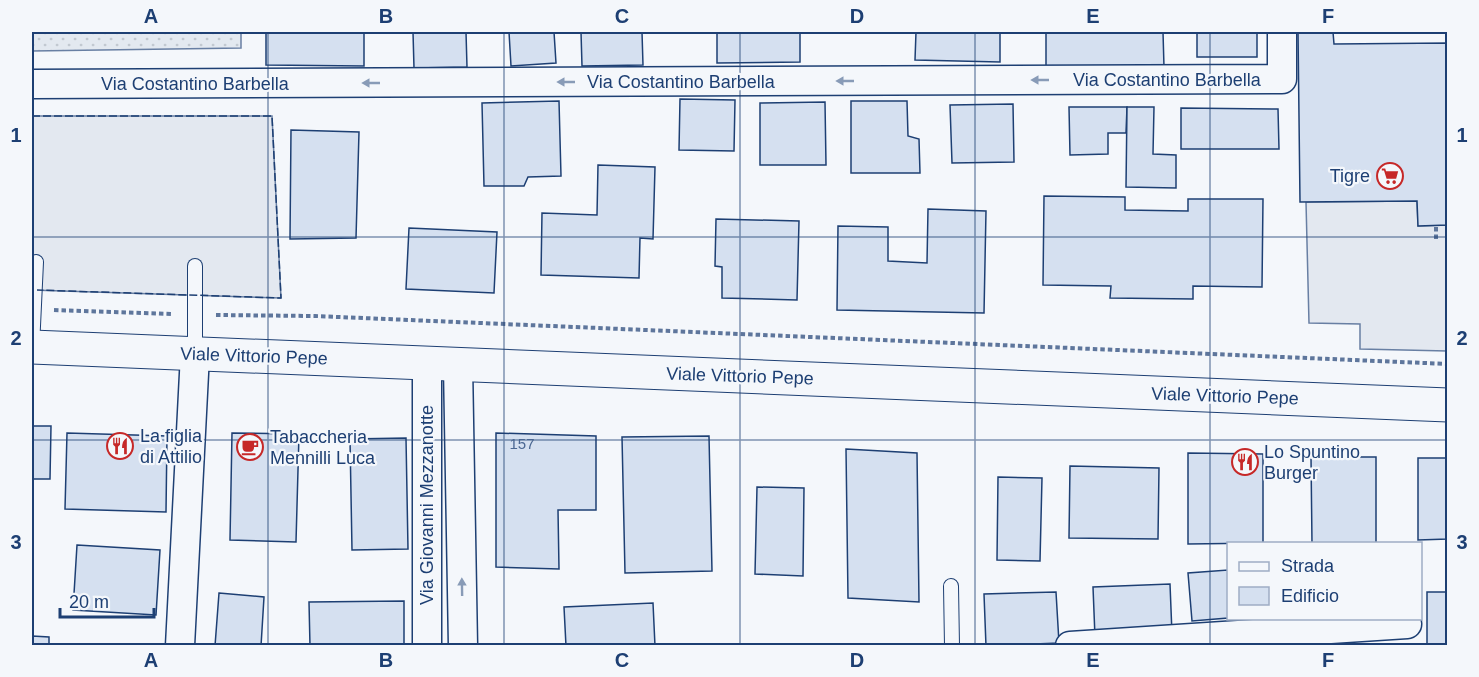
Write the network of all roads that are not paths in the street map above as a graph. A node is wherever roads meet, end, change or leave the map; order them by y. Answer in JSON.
{"nodes":[{"id":1,"x":1282,"y":32,"type":"edge"},
{"id":2,"x":32,"y":84,"type":"edge"},
{"id":3,"x":36,"y":262,"type":"dead end"},
{"id":4,"x":195,"y":266,"type":"dead end"},
{"id":5,"x":32,"y":347,"type":"edge"},
{"id":6,"x":195,"y":354,"type":"junction"},
{"id":7,"x":443,"y":364,"type":"junction"},
{"id":8,"x":1448,"y":405,"type":"edge"},
{"id":9,"x":951,"y":586,"type":"dead end"},
{"id":10,"x":1407,"y":624,"type":"dead end"},
{"id":11,"x":180,"y":645,"type":"edge"},
{"id":12,"x":426,"y":645,"type":"edge"},
{"id":13,"x":464,"y":645,"type":"edge"},
{"id":14,"x":952,"y":645,"type":"edge"},
{"id":15,"x":1070,"y":645,"type":"edge"}],
"edges":[{"from":1,"to":2,"type":"street","name":"Via Costantino Barbella","one_way":true},
{"from":3,"to":5,"type":"lane"},
{"from":4,"to":6,"type":"lane"},
{"from":5,"to":6,"type":"street","name":"Viale Vittorio Pepe"},
{"from":6,"to":7,"type":"street","name":"Viale Vittorio Pepe"},
{"from":6,"to":11,"type":"street"},
{"from":7,"to":8,"type":"street","name":"Viale Vittorio Pepe"},
{"from":7,"to":12,"type":"street","name":"Via Giovanni Mezzanotte"},
{"from":13,"to":7,"type":"street","name":"Via Giovanni Mezzanotte","one_way":true},
{"from":9,"to":14,"type":"lane"},
{"from":10,"to":15,"type":"street"}]}
